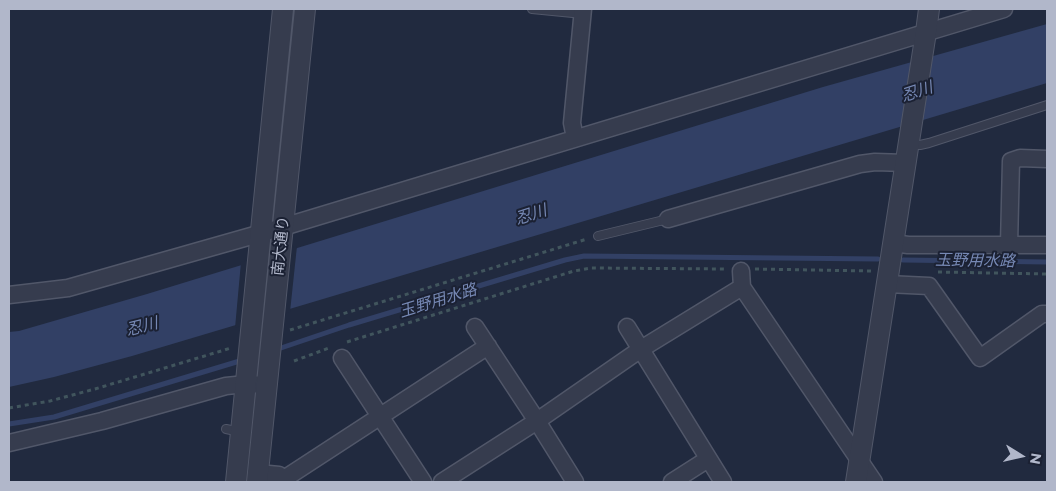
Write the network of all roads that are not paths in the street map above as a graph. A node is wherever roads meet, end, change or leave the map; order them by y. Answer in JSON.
{"nodes":[{"id":1,"x":283,"y":9,"type":"edge"},
{"id":2,"x":304,"y":9,"type":"edge"},
{"id":3,"x":532,"y":9,"type":"edge"},
{"id":4,"x":929,"y":9,"type":"edge"},
{"id":5,"x":1004,"y":9,"type":"edge"},
{"id":6,"x":583,"y":11,"type":"edge"},
{"id":7,"x":925,"y":38,"type":"junction"},
{"id":8,"x":1047,"y":105,"type":"edge"},
{"id":9,"x":574,"y":138,"type":"junction"},
{"id":10,"x":908,"y":149,"type":"junction"},
{"id":11,"x":1047,"y":159,"type":"edge"},
{"id":12,"x":668,"y":219,"type":"joint"},
{"id":13,"x":282,"y":233,"type":"junction"},
{"id":14,"x":598,"y":236,"type":"road end"},
{"id":15,"x":260,"y":239,"type":"junction"},
{"id":16,"x":893,"y":243,"type":"junction"},
{"id":17,"x":1009,"y":244,"type":"junction"},
{"id":18,"x":1047,"y":245,"type":"edge"},
{"id":19,"x":881,"y":277,"type":"junction"},
{"id":20,"x":9,"y":296,"type":"edge"},
{"id":21,"x":1047,"y":314,"type":"edge"},
{"id":22,"x":475,"y":327,"type":"dead end"},
{"id":23,"x":628,"y":327,"type":"dead end"},
{"id":24,"x":488,"y":346,"type":"junction"},
{"id":25,"x":341,"y":349,"type":"road end"},
{"id":26,"x":642,"y":349,"type":"junction"},
{"id":27,"x":246,"y":377,"type":"junction"},
{"id":28,"x":267,"y":385,"type":"junction"},
{"id":29,"x":381,"y":417,"type":"junction"},
{"id":30,"x":537,"y":421,"type":"junction"},
{"id":31,"x":246,"y":436,"type":"junction"},
{"id":32,"x":9,"y":443,"type":"edge"},
{"id":33,"x":708,"y":459,"type":"junction"},
{"id":34,"x":860,"y":461,"type":"junction"},
{"id":35,"x":258,"y":477,"type":"edge"},
{"id":36,"x":236,"y":482,"type":"edge"},
{"id":37,"x":423,"y":482,"type":"edge"},
{"id":38,"x":442,"y":482,"type":"edge"},
{"id":39,"x":575,"y":482,"type":"edge"},
{"id":40,"x":672,"y":482,"type":"edge"},
{"id":41,"x":723,"y":482,"type":"edge"},
{"id":42,"x":856,"y":482,"type":"edge"},
{"id":43,"x":874,"y":482,"type":"edge"}],
"edges":[{"from":1,"to":15,"type":"street","name":"南大通り"},
{"from":2,"to":13,"type":"street","name":"南大通り"},
{"from":3,"to":6,"type":"lane"},
{"from":4,"to":7,"type":"street"},
{"from":5,"to":7,"type":"street"},
{"from":6,"to":9,"type":"street"},
{"from":7,"to":9,"type":"street"},
{"from":7,"to":10,"type":"street"},
{"from":8,"to":10,"type":"lane"},
{"from":9,"to":13,"type":"street"},
{"from":10,"to":12,"type":"street"},
{"from":10,"to":16,"type":"street"},
{"from":11,"to":17,"type":"street"},
{"from":12,"to":14,"type":"lane"},
{"from":13,"to":15,"type":"street"},
{"from":13,"to":28,"type":"street","name":"南大通り"},
{"from":15,"to":20,"type":"street"},
{"from":15,"to":27,"type":"street","name":"南大通り"},
{"from":16,"to":17,"type":"street"},
{"from":16,"to":19,"type":"street"},
{"from":17,"to":18,"type":"street"},
{"from":19,"to":21,"type":"street"},
{"from":19,"to":34,"type":"street"},
{"from":22,"to":24,"type":"street"},
{"from":23,"to":26,"type":"street"},
{"from":24,"to":29,"type":"street"},
{"from":24,"to":30,"type":"street"},
{"from":25,"to":29,"type":"street"},
{"from":26,"to":30,"type":"street"},
{"from":26,"to":33,"type":"street"},
{"from":26,"to":34,"type":"street"},
{"from":27,"to":28,"type":"street"},
{"from":27,"to":31,"type":"street","name":"南大通り"},
{"from":27,"to":32,"type":"street"},
{"from":28,"to":31,"type":"street","name":"南大通り"},
{"from":29,"to":35,"type":"street"},
{"from":29,"to":37,"type":"street"},
{"from":30,"to":38,"type":"street"},
{"from":30,"to":39,"type":"street"},
{"from":31,"to":35,"type":"street","name":"南大通り"},
{"from":31,"to":36,"type":"street","name":"南大通り"},
{"from":33,"to":40,"type":"street"},
{"from":33,"to":41,"type":"street"},
{"from":34,"to":42,"type":"street"},
{"from":34,"to":43,"type":"street"}]}
